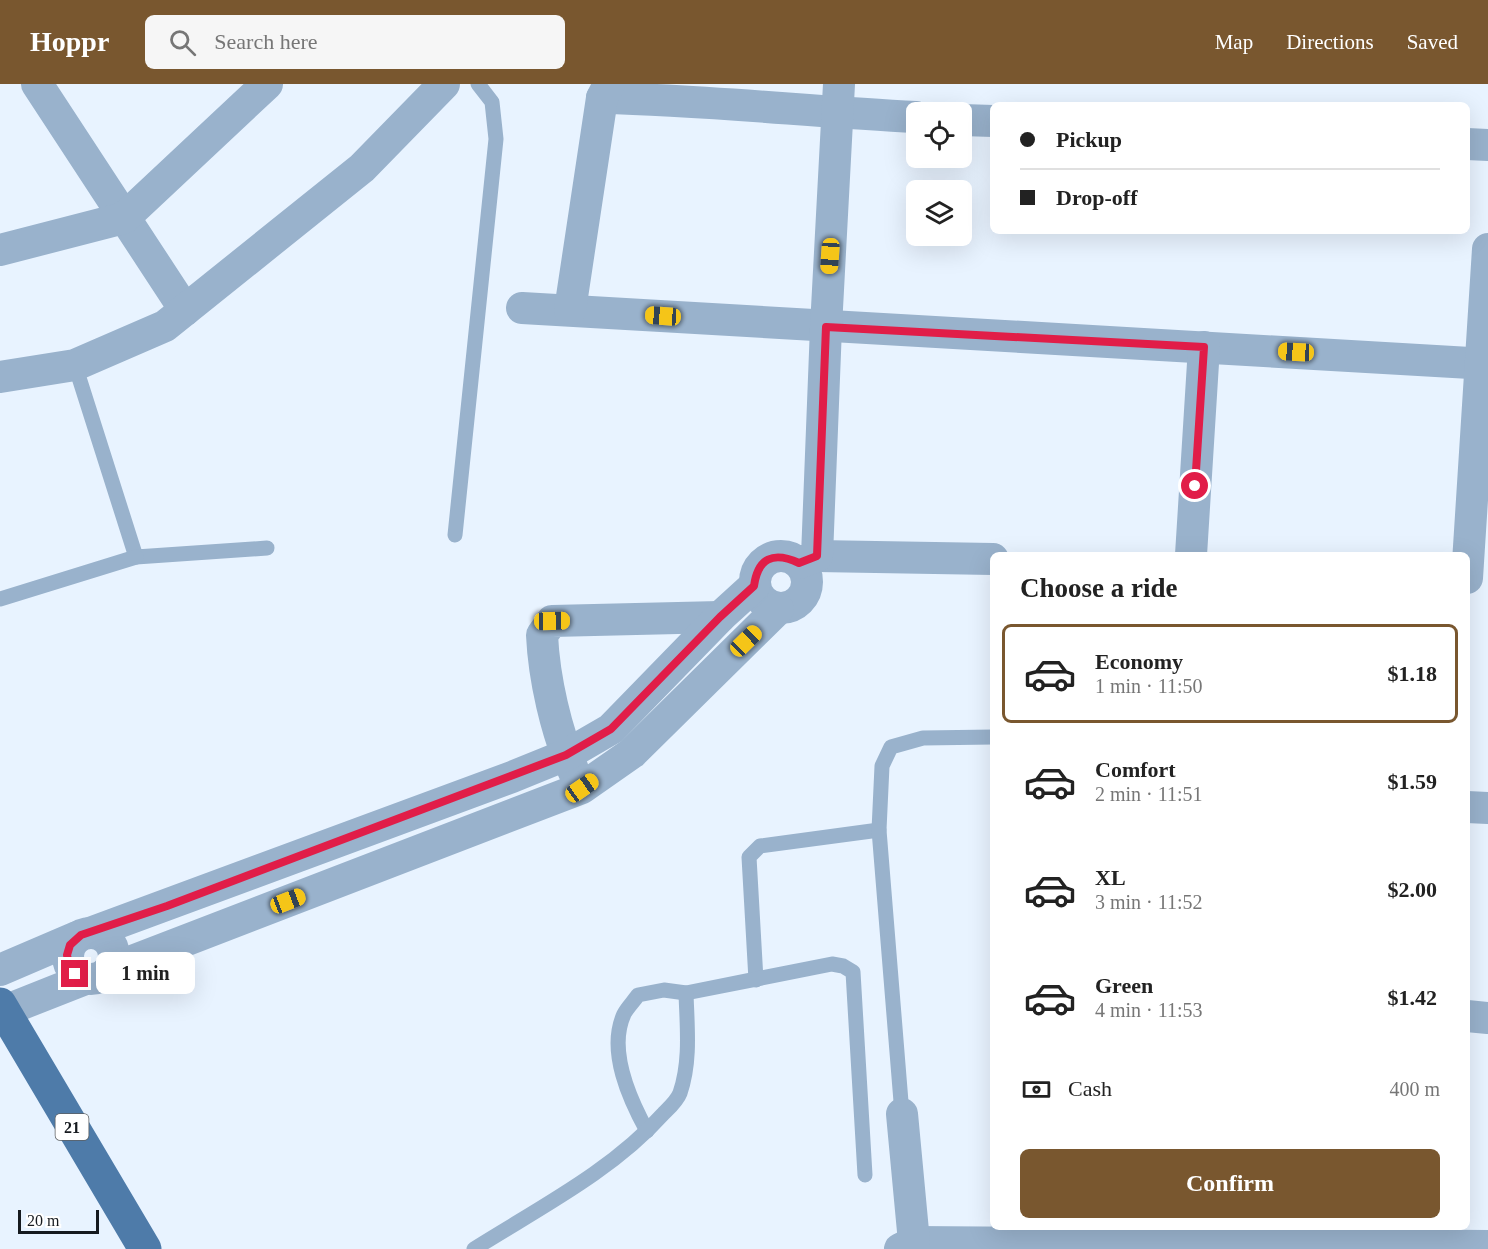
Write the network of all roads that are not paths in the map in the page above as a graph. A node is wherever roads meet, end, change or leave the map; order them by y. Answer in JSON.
{"nodes":[{"id":1,"x":37,"y":84,"type":"edge"},
{"id":2,"x":267,"y":84,"type":"edge"},
{"id":3,"x":444,"y":84,"type":"edge"},
{"id":4,"x":478,"y":84,"type":"edge"},
{"id":5,"x":605,"y":91,"type":"edge"},
{"id":6,"x":839,"y":99,"type":"edge"},
{"id":7,"x":906,"y":115,"type":"edge"},
{"id":8,"x":972,"y":120,"type":"edge"},
{"id":9,"x":990,"y":121,"type":"edge"},
{"id":10,"x":1470,"y":144,"type":"edge"},
{"id":11,"x":1488,"y":145,"type":"edge"},
{"id":12,"x":124,"y":218,"type":"junction"},
{"id":13,"x":1488,"y":249,"type":"edge"},
{"id":14,"x":0,"y":250,"type":"edge"},
{"id":15,"x":522,"y":308,"type":"dead end"},
{"id":16,"x":185,"y":310,"type":"junction"},
{"id":17,"x":570,"y":310,"type":"junction"},
{"id":18,"x":826,"y":327,"type":"junction"},
{"id":19,"x":1204,"y":347,"type":"junction"},
{"id":20,"x":1484,"y":363,"type":"edge"},
{"id":21,"x":75,"y":365,"type":"junction"},
{"id":22,"x":0,"y":377,"type":"edge"},
{"id":23,"x":456,"y":536,"type":"dead end"},
{"id":24,"x":267,"y":548,"type":"dead end"},
{"id":25,"x":1191,"y":552,"type":"edge"},
{"id":26,"x":1469,"y":552,"type":"edge"},
{"id":27,"x":136,"y":557,"type":"junction"},
{"id":28,"x":808,"y":559,"type":"junction"},
{"id":29,"x":990,"y":559,"type":"edge"},
{"id":30,"x":1470,"y":579,"type":"edge"},
{"id":31,"x":1488,"y":581,"type":"edge"},
{"id":32,"x":754,"y":586,"type":"junction"},
{"id":33,"x":0,"y":599,"type":"edge"},
{"id":34,"x":778,"y":609,"type":"junction"},
{"id":35,"x":720,"y":617,"type":"junction"},
{"id":36,"x":990,"y":737,"type":"edge"},
{"id":37,"x":566,"y":755,"type":"junction"},
{"id":38,"x":582,"y":788,"type":"junction"},
{"id":39,"x":1470,"y":807,"type":"edge"},
{"id":40,"x":1488,"y":808,"type":"edge"},
{"id":41,"x":879,"y":830,"type":"junction"},
{"id":42,"x":84,"y":935,"type":"junction"},
{"id":43,"x":0,"y":970,"type":"edge"},
{"id":44,"x":97,"y":974,"type":"junction"},
{"id":45,"x":756,"y":980,"type":"junction"},
{"id":46,"x":686,"y":993,"type":"junction"},
{"id":47,"x":2,"y":1008,"type":"edge"},
{"id":48,"x":1470,"y":1016,"type":"edge"},
{"id":49,"x":1488,"y":1018,"type":"edge"},
{"id":50,"x":902,"y":1114,"type":"joint"},
{"id":51,"x":647,"y":1131,"type":"junction"},
{"id":52,"x":866,"y":1175,"type":"dead end"},
{"id":53,"x":907,"y":1246,"type":"edge"},
{"id":54,"x":1488,"y":1246,"type":"edge"},
{"id":55,"x":1320,"y":1247,"type":"edge"},
{"id":56,"x":145,"y":1249,"type":"edge"},
{"id":57,"x":474,"y":1249,"type":"edge"}],
"edges":[{"from":1,"to":12,"type":"street"},
{"from":2,"to":12,"type":"street"},
{"from":3,"to":16,"type":"street"},
{"from":4,"to":23,"type":"lane"},
{"from":5,"to":6,"type":"street"},
{"from":5,"to":17,"type":"street"},
{"from":6,"to":7,"type":"street"},
{"from":6,"to":18,"type":"street"},
{"from":8,"to":9,"type":"street"},
{"from":10,"to":11,"type":"street"},
{"from":12,"to":14,"type":"street"},
{"from":12,"to":16,"type":"street"},
{"from":13,"to":20,"type":"street"},
{"from":15,"to":17,"type":"street"},
{"from":16,"to":21,"type":"street"},
{"from":17,"to":18,"type":"street"},
{"from":18,"to":19,"type":"street"},
{"from":18,"to":28,"type":"street"},
{"from":19,"to":20,"type":"street"},
{"from":19,"to":25,"type":"street"},
{"from":20,"to":26,"type":"street"},
{"from":21,"to":22,"type":"street"},
{"from":21,"to":27,"type":"lane"},
{"from":24,"to":27,"type":"lane"},
{"from":27,"to":33,"type":"lane"},
{"from":28,"to":29,"type":"street"},
{"from":28,"to":32,"type":"street"},
{"from":28,"to":34,"type":"street"},
{"from":30,"to":31,"type":"street"},
{"from":32,"to":34,"type":"street"},
{"from":32,"to":35,"type":"street"},
{"from":34,"to":38,"type":"street"},
{"from":35,"to":37,"type":"street"},
{"from":35,"to":37,"type":"street"},
{"from":36,"to":41,"type":"lane"},
{"from":37,"to":38,"type":"street"},
{"from":37,"to":42,"type":"street"},
{"from":38,"to":44,"type":"street"},
{"from":39,"to":40,"type":"street"},
{"from":41,"to":45,"type":"lane"},
{"from":41,"to":50,"type":"lane"},
{"from":42,"to":43,"type":"street"},
{"from":42,"to":44,"type":"street"},
{"from":44,"to":47,"type":"street"},
{"from":45,"to":46,"type":"lane"},
{"from":45,"to":52,"type":"lane"},
{"from":46,"to":51,"type":"lane"},
{"from":46,"to":51,"type":"lane"},
{"from":47,"to":56,"type":"main road","number":"21"},
{"from":48,"to":49,"type":"street"},
{"from":50,"to":53,"type":"street"},
{"from":51,"to":57,"type":"lane"},
{"from":53,"to":55,"type":"street"},
{"from":54,"to":55,"type":"street"}]}
